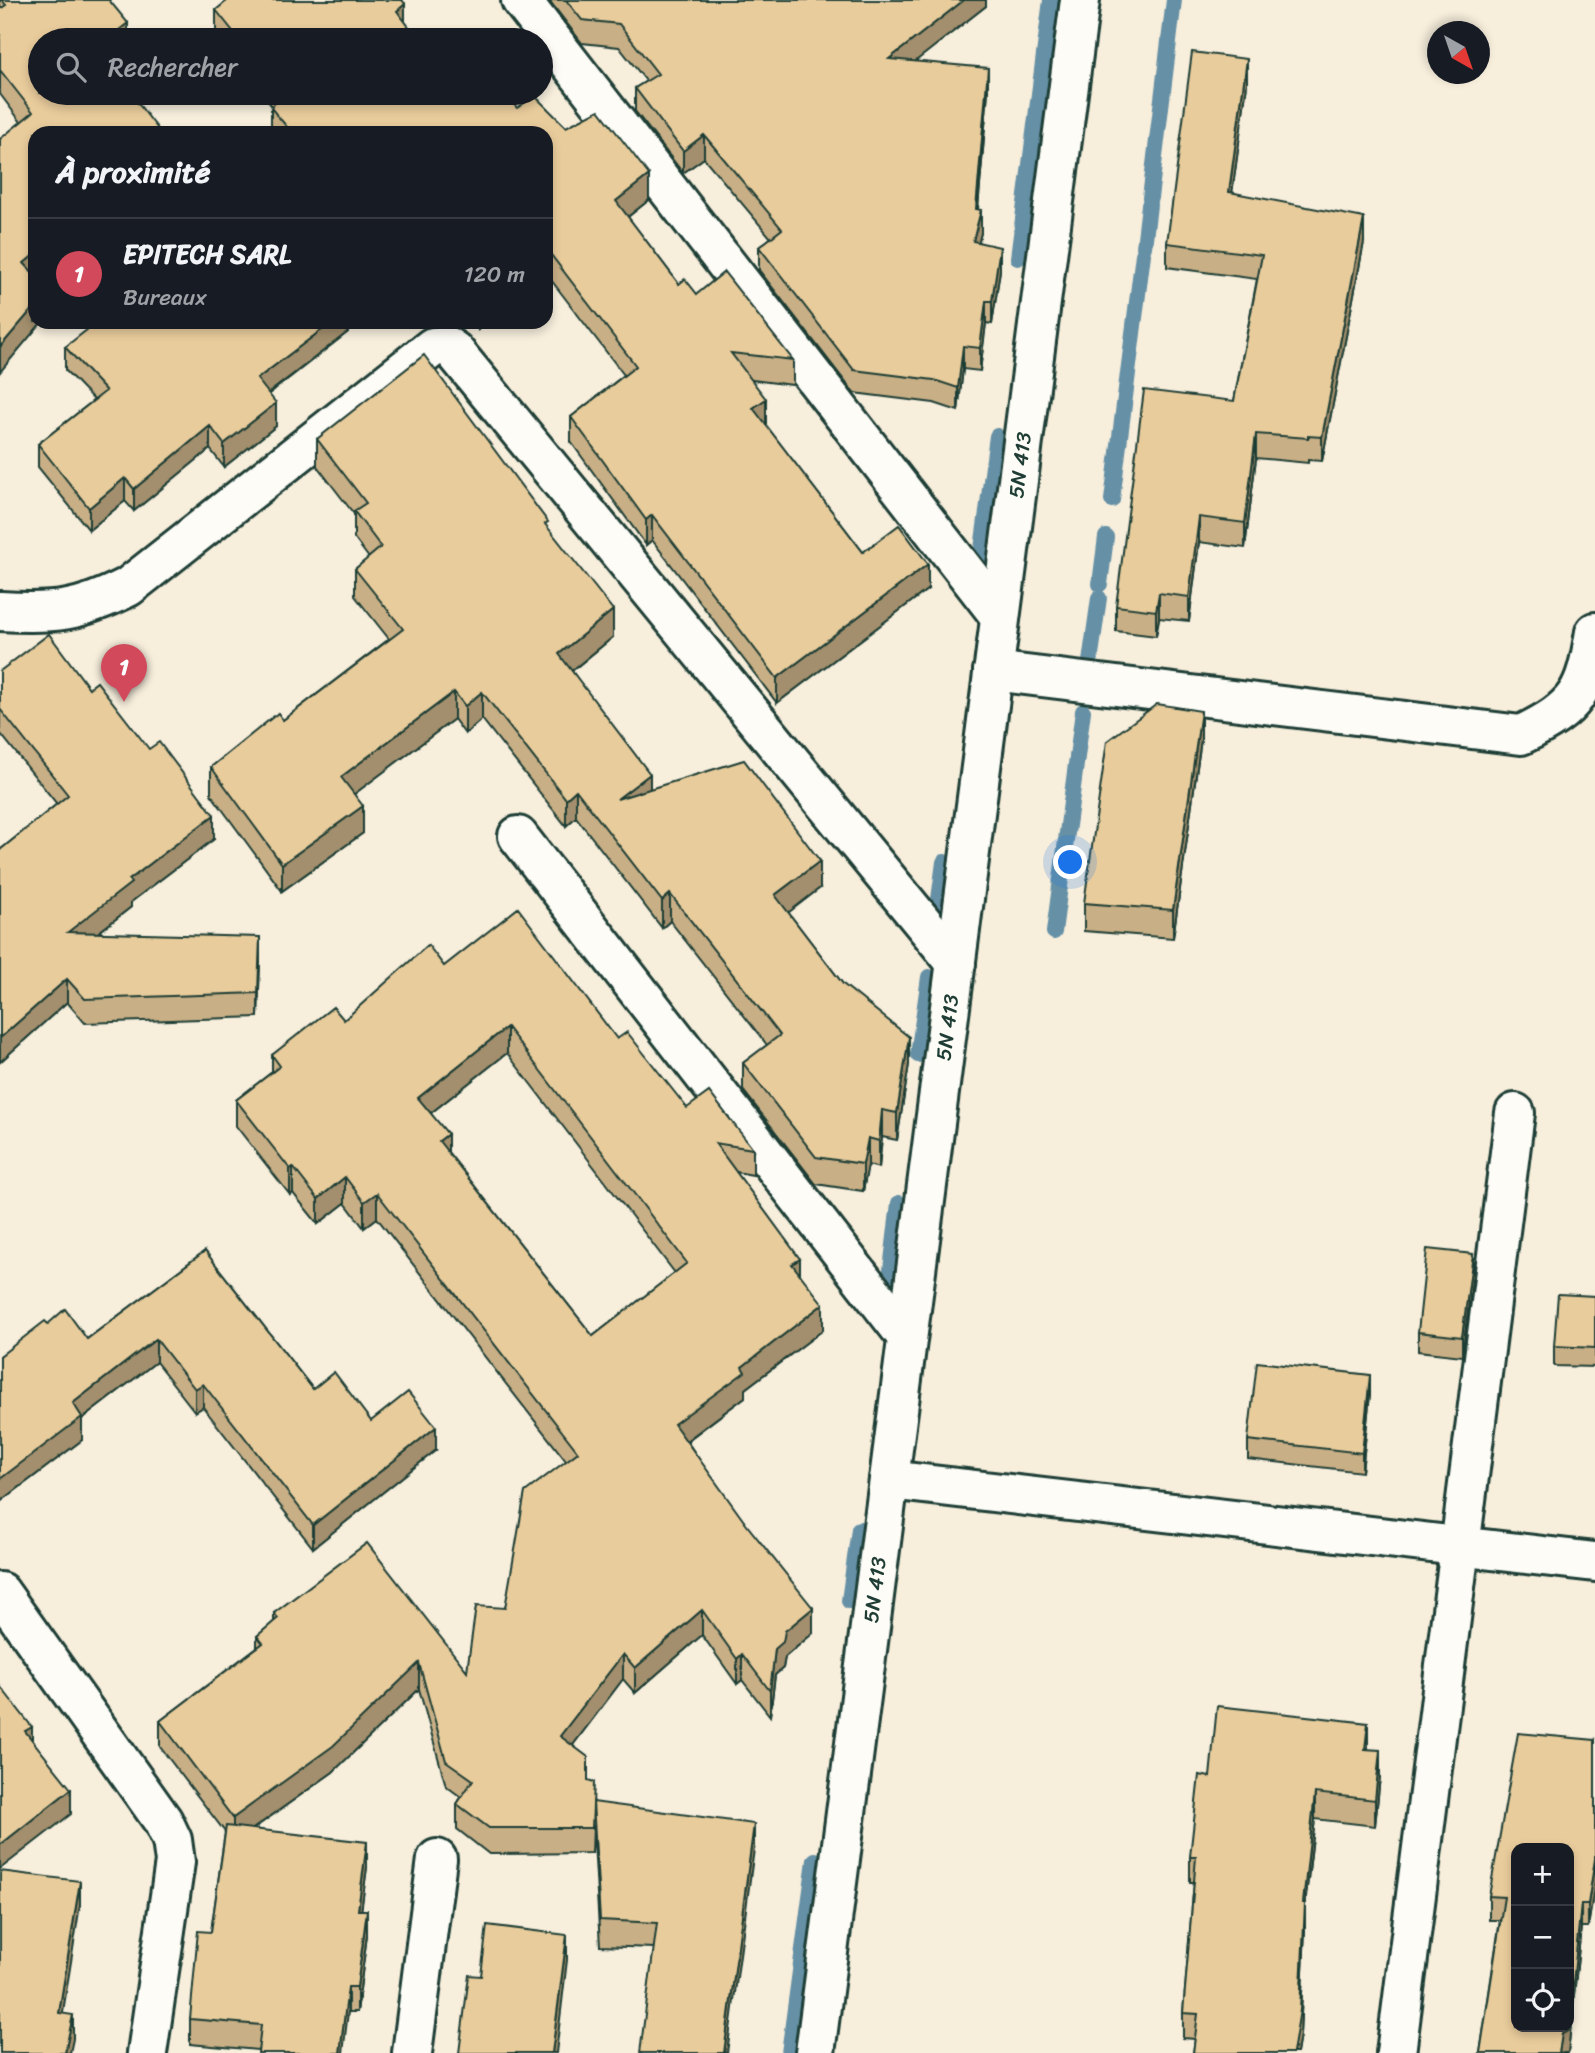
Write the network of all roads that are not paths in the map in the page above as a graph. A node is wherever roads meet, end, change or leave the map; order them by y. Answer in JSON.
{"nodes":[{"id":1,"x":521,"y":0,"type":"edge"},
{"id":2,"x":1080,"y":0,"type":"edge"},
{"id":3,"x":543,"y":28,"type":"edge"},
{"id":4,"x":553,"y":41,"type":"edge"},
{"id":5,"x":0,"y":611,"type":"edge"},
{"id":6,"x":999,"y":615,"type":"junction"},
{"id":7,"x":1595,"y":632,"type":"edge"},
{"id":8,"x":993,"y":671,"type":"junction"},
{"id":9,"x":518,"y":836,"type":"dead end"},
{"id":10,"x":956,"y":963,"type":"junction"},
{"id":11,"x":1515,"y":1114,"type":"dead end"},
{"id":12,"x":907,"y":1336,"type":"junction"},
{"id":13,"x":889,"y":1480,"type":"junction"},
{"id":14,"x":1459,"y":1547,"type":"junction"},
{"id":15,"x":1595,"y":1562,"type":"edge"},
{"id":16,"x":0,"y":1592,"type":"edge"},
{"id":17,"x":437,"y":1859,"type":"dead end"},
{"id":18,"x":147,"y":2053,"type":"edge"},
{"id":19,"x":412,"y":2053,"type":"edge"},
{"id":20,"x":815,"y":2053,"type":"edge"},
{"id":21,"x":1396,"y":2053,"type":"edge"}],
"edges":[{"from":1,"to":3,"type":"street"},
{"from":2,"to":6,"type":"street","name":"5N 413"},
{"from":4,"to":6,"type":"street"},
{"from":5,"to":10,"type":"street"},
{"from":6,"to":8,"type":"street","name":"5N 413"},
{"from":7,"to":8,"type":"street"},
{"from":8,"to":10,"type":"street","name":"5N 413"},
{"from":9,"to":12,"type":"street"},
{"from":10,"to":12,"type":"street","name":"5N 413"},
{"from":11,"to":14,"type":"street"},
{"from":12,"to":13,"type":"street","name":"5N 413"},
{"from":13,"to":14,"type":"street"},
{"from":13,"to":20,"type":"street","name":"5N 413"},
{"from":14,"to":15,"type":"street"},
{"from":14,"to":21,"type":"street"},
{"from":16,"to":18,"type":"street"},
{"from":17,"to":19,"type":"street"}]}
